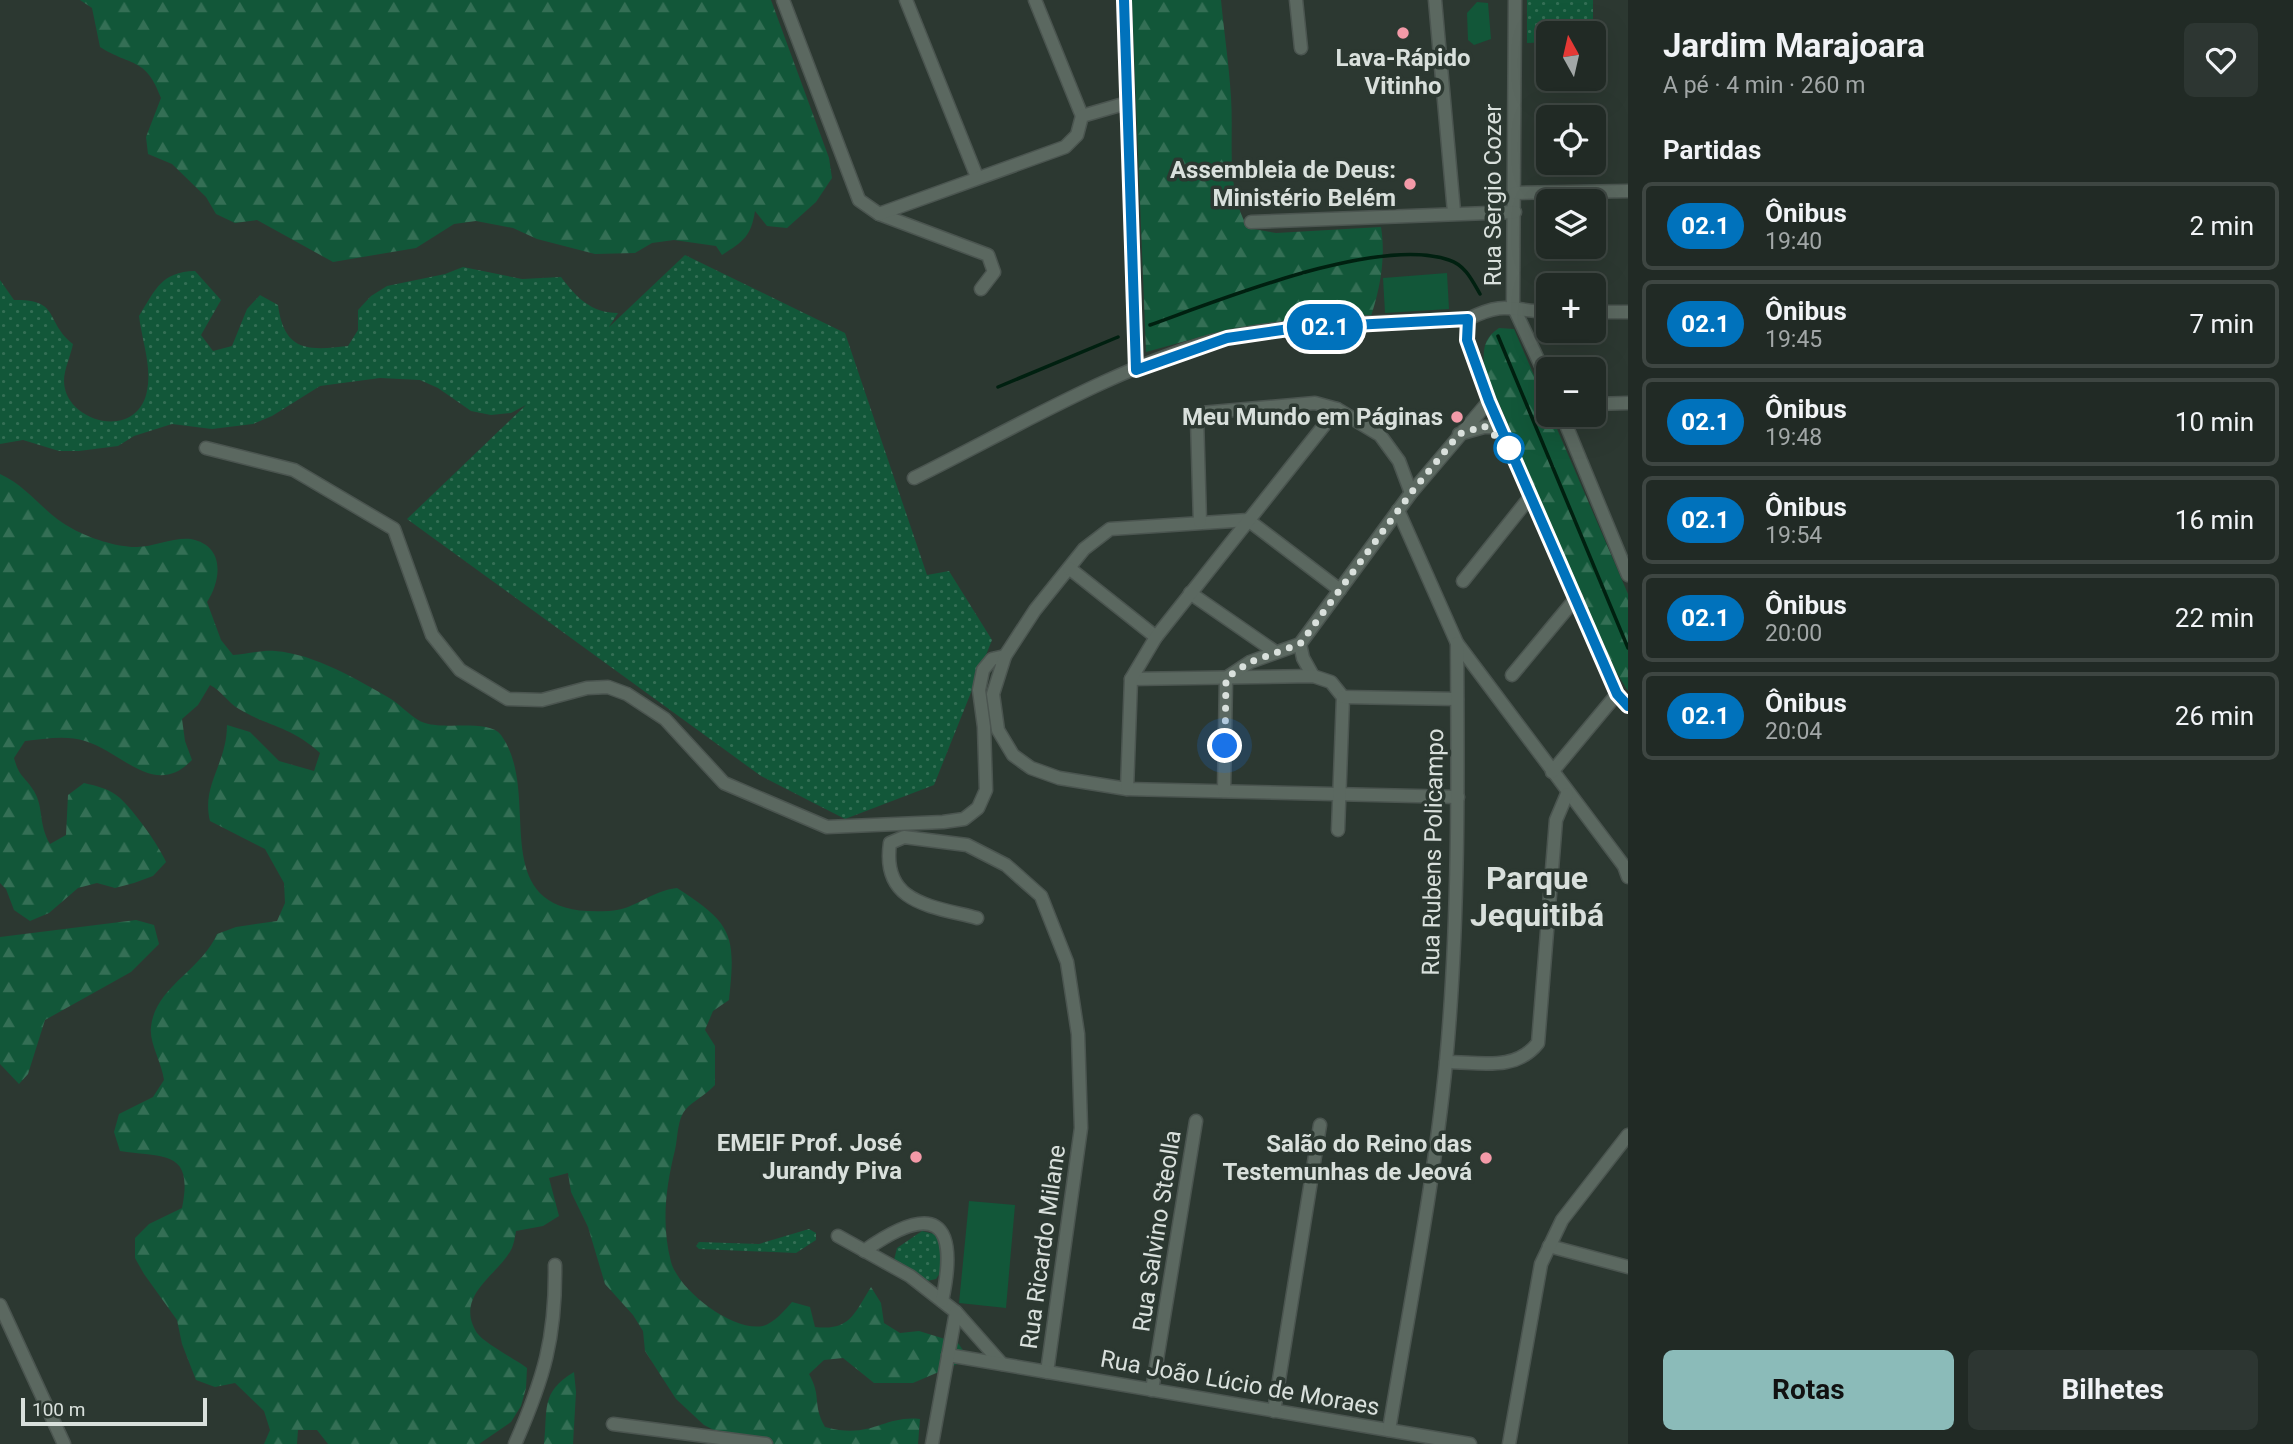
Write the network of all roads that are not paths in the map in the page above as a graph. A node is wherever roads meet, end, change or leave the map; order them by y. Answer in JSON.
{"nodes":[{"id":1,"x":783,"y":0,"type":"edge"},
{"id":2,"x":906,"y":0,"type":"edge"},
{"id":3,"x":1035,"y":0,"type":"edge"},
{"id":4,"x":1124,"y":0,"type":"edge"},
{"id":5,"x":1296,"y":0,"type":"edge"},
{"id":6,"x":1435,"y":0,"type":"edge"},
{"id":7,"x":1515,"y":0,"type":"edge"},
{"id":8,"x":1301,"y":48,"type":"dead end"},
{"id":9,"x":1127,"y":103,"type":"junction"},
{"id":10,"x":1082,"y":116,"type":"junction"},
{"id":11,"x":977,"y":177,"type":"junction"},
{"id":12,"x":1628,"y":191,"type":"edge"},
{"id":13,"x":1514,"y":192,"type":"junction"},
{"id":14,"x":1454,"y":212,"type":"junction"},
{"id":15,"x":1515,"y":212,"type":"junction"},
{"id":16,"x":879,"y":214,"type":"junction"},
{"id":17,"x":1251,"y":222,"type":"dead end"},
{"id":18,"x":981,"y":289,"type":"dead end"},
{"id":19,"x":1513,"y":306,"type":"junction"},
{"id":20,"x":1536,"y":311,"type":"edge"},
{"id":21,"x":1606,"y":312,"type":"edge"},
{"id":22,"x":1628,"y":312,"type":"edge"},
{"id":23,"x":1468,"y":319,"type":"junction"},
{"id":24,"x":1537,"y":357,"type":"edge"},
{"id":25,"x":1136,"y":370,"type":"junction"},
{"id":26,"x":1489,"y":401,"type":"junction"},
{"id":27,"x":1628,"y":403,"type":"edge"},
{"id":28,"x":1606,"y":404,"type":"edge"},
{"id":29,"x":1337,"y":409,"type":"junction"},
{"id":30,"x":1501,"y":427,"type":"junction"},
{"id":31,"x":1567,"y":427,"type":"edge"},
{"id":32,"x":1459,"y":434,"type":"junction"},
{"id":33,"x":206,"y":448,"type":"dead end"},
{"id":34,"x":914,"y":478,"type":"dead end"},
{"id":35,"x":1411,"y":493,"type":"junction"},
{"id":36,"x":1530,"y":497,"type":"junction"},
{"id":37,"x":1398,"y":510,"type":"junction"},
{"id":38,"x":1248,"y":520,"type":"junction"},
{"id":39,"x":1200,"y":522,"type":"junction"},
{"id":40,"x":1069,"y":569,"type":"junction"},
{"id":41,"x":1628,"y":575,"type":"edge"},
{"id":42,"x":1463,"y":581,"type":"dead end"},
{"id":43,"x":1340,"y":590,"type":"junction"},
{"id":44,"x":1190,"y":593,"type":"junction"},
{"id":45,"x":1576,"y":598,"type":"junction"},
{"id":46,"x":1156,"y":637,"type":"junction"},
{"id":47,"x":1457,"y":643,"type":"junction"},
{"id":48,"x":1300,"y":644,"type":"junction"},
{"id":49,"x":1274,"y":651,"type":"junction"},
{"id":50,"x":1004,"y":656,"type":"junction"},
{"id":51,"x":1512,"y":675,"type":"dead end"},
{"id":52,"x":1313,"y":676,"type":"junction"},
{"id":53,"x":1131,"y":678,"type":"junction"},
{"id":54,"x":1226,"y":678,"type":"junction"},
{"id":55,"x":1617,"y":694,"type":"junction"},
{"id":56,"x":1343,"y":697,"type":"junction"},
{"id":57,"x":1457,"y":699,"type":"junction"},
{"id":58,"x":1628,"y":706,"type":"edge"},
{"id":59,"x":1552,"y":772,"type":"junction"},
{"id":60,"x":1127,"y":789,"type":"junction"},
{"id":61,"x":1224,"y":791,"type":"junction"},
{"id":62,"x":1340,"y":794,"type":"junction"},
{"id":63,"x":1567,"y":794,"type":"junction"},
{"id":64,"x":1458,"y":797,"type":"junction"},
{"id":65,"x":1338,"y":830,"type":"dead end"},
{"id":66,"x":1628,"y":877,"type":"edge"},
{"id":67,"x":977,"y":918,"type":"dead end"},
{"id":68,"x":1446,"y":1062,"type":"junction"},
{"id":69,"x":1196,"y":1121,"type":"dead end"},
{"id":70,"x":1320,"y":1125,"type":"dead end"},
{"id":71,"x":1628,"y":1135,"type":"edge"},
{"id":72,"x":838,"y":1236,"type":"dead end"},
{"id":73,"x":1549,"y":1246,"type":"junction"},
{"id":74,"x":864,"y":1251,"type":"junction"},
{"id":75,"x":555,"y":1265,"type":"dead end"},
{"id":76,"x":1628,"y":1267,"type":"edge"},
{"id":77,"x":942,"y":1301,"type":"junction"},
{"id":78,"x":0,"y":1305,"type":"edge"},
{"id":79,"x":956,"y":1312,"type":"junction"},
{"id":80,"x":948,"y":1355,"type":"junction"},
{"id":81,"x":1002,"y":1364,"type":"junction"},
{"id":82,"x":1046,"y":1372,"type":"junction"},
{"id":83,"x":1152,"y":1390,"type":"junction"},
{"id":84,"x":1274,"y":1411,"type":"junction"},
{"id":85,"x":613,"y":1424,"type":"dead end"},
{"id":86,"x":1389,"y":1430,"type":"junction"},
{"id":87,"x":64,"y":1444,"type":"edge"},
{"id":88,"x":515,"y":1444,"type":"edge"},
{"id":89,"x":766,"y":1444,"type":"edge"},
{"id":90,"x":932,"y":1444,"type":"edge"},
{"id":91,"x":1470,"y":1444,"type":"edge"},
{"id":92,"x":1509,"y":1444,"type":"edge"}],
"edges":[{"from":1,"to":16,"type":"street"},
{"from":2,"to":11,"type":"street"},
{"from":3,"to":10,"type":"street"},
{"from":4,"to":9,"type":"street"},
{"from":5,"to":8,"type":"street"},
{"from":6,"to":14,"type":"street"},
{"from":7,"to":13,"type":"street","name":"Rua Sergio Cozer"},
{"from":9,"to":10,"type":"street"},
{"from":9,"to":25,"type":"street"},
{"from":10,"to":11,"type":"street"},
{"from":11,"to":16,"type":"street"},
{"from":12,"to":13,"type":"street"},
{"from":13,"to":15,"type":"street","name":"Rua Sergio Cozer"},
{"from":14,"to":15,"type":"street"},
{"from":14,"to":17,"type":"street"},
{"from":15,"to":19,"type":"street","name":"Rua Sergio Cozer"},
{"from":16,"to":18,"type":"street"},
{"from":19,"to":20,"type":"street"},
{"from":19,"to":23,"type":"street"},
{"from":19,"to":24,"type":"street","name":"Rua Sergio Cozer"},
{"from":21,"to":22,"type":"street"},
{"from":23,"to":25,"type":"street"},
{"from":23,"to":26,"type":"street"},
{"from":25,"to":34,"type":"street"},
{"from":26,"to":30,"type":"street"},
{"from":26,"to":32,"type":"street"},
{"from":27,"to":28,"type":"street"},
{"from":29,"to":35,"type":"street"},
{"from":29,"to":38,"type":"street"},
{"from":29,"to":39,"type":"street"},
{"from":30,"to":32,"type":"street"},
{"from":30,"to":36,"type":"street"},
{"from":31,"to":41,"type":"street"},
{"from":32,"to":35,"type":"street"},
{"from":33,"to":50,"type":"street"},
{"from":35,"to":37,"type":"street"},
{"from":36,"to":42,"type":"street"},
{"from":36,"to":45,"type":"street"},
{"from":37,"to":43,"type":"street"},
{"from":37,"to":47,"type":"street"},
{"from":38,"to":39,"type":"street"},
{"from":38,"to":43,"type":"street"},
{"from":38,"to":44,"type":"street"},
{"from":39,"to":40,"type":"street"},
{"from":40,"to":46,"type":"street"},
{"from":40,"to":50,"type":"street"},
{"from":43,"to":48,"type":"street"},
{"from":44,"to":46,"type":"street"},
{"from":44,"to":49,"type":"street"},
{"from":45,"to":51,"type":"street"},
{"from":45,"to":55,"type":"street"},
{"from":46,"to":53,"type":"street"},
{"from":47,"to":57,"type":"street","name":"Rua Rubens Policampo"},
{"from":47,"to":59,"type":"street"},
{"from":48,"to":49,"type":"street"},
{"from":48,"to":52,"type":"street"},
{"from":49,"to":54,"type":"street"},
{"from":50,"to":60,"type":"street"},
{"from":52,"to":54,"type":"street"},
{"from":52,"to":56,"type":"street"},
{"from":53,"to":54,"type":"street"},
{"from":53,"to":60,"type":"street"},
{"from":54,"to":61,"type":"street"},
{"from":55,"to":58,"type":"street"},
{"from":55,"to":59,"type":"street"},
{"from":56,"to":57,"type":"street"},
{"from":56,"to":62,"type":"street"},
{"from":57,"to":64,"type":"street","name":"Rua Rubens Policampo"},
{"from":59,"to":63,"type":"street"},
{"from":60,"to":61,"type":"street"},
{"from":61,"to":62,"type":"street"},
{"from":62,"to":64,"type":"street"},
{"from":62,"to":65,"type":"street"},
{"from":63,"to":66,"type":"street"},
{"from":63,"to":68,"type":"street"},
{"from":64,"to":68,"type":"street","name":"Rua Rubens Policampo"},
{"from":67,"to":82,"type":"street","name":"Rua Ricardo Milane"},
{"from":68,"to":86,"type":"street","name":"Rua Rubens Policampo"},
{"from":69,"to":83,"type":"street","name":"Rua Salvino Steolla"},
{"from":70,"to":84,"type":"street"},
{"from":71,"to":73,"type":"street"},
{"from":72,"to":74,"type":"street"},
{"from":73,"to":76,"type":"street"},
{"from":73,"to":92,"type":"street"},
{"from":74,"to":77,"type":"street"},
{"from":74,"to":77,"type":"street"},
{"from":75,"to":88,"type":"street"},
{"from":77,"to":79,"type":"street"},
{"from":78,"to":87,"type":"street"},
{"from":79,"to":80,"type":"street"},
{"from":79,"to":81,"type":"street"},
{"from":80,"to":81,"type":"street","name":"Rua João Lúcio de Moraes"},
{"from":80,"to":90,"type":"street"},
{"from":81,"to":82,"type":"street","name":"Rua João Lúcio de Moraes"},
{"from":82,"to":83,"type":"street","name":"Rua João Lúcio de Moraes"},
{"from":83,"to":84,"type":"street","name":"Rua João Lúcio de Moraes"},
{"from":84,"to":86,"type":"street","name":"Rua João Lúcio de Moraes"},
{"from":85,"to":89,"type":"street"},
{"from":86,"to":91,"type":"street","name":"Rua João Lúcio de Moraes"}]}
